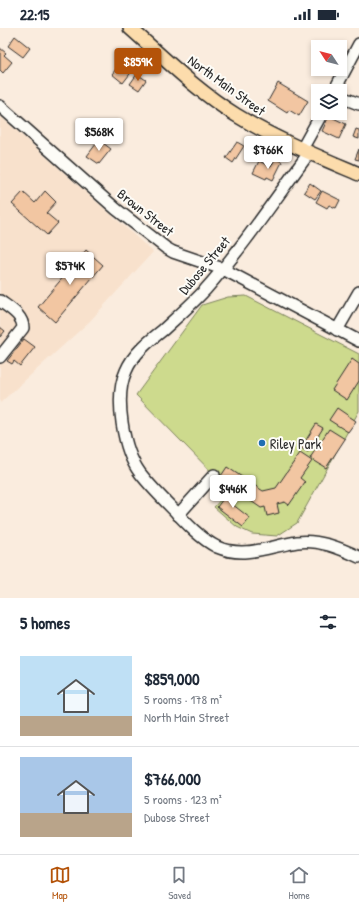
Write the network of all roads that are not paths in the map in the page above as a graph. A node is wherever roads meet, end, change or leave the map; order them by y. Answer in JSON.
{"nodes":[{"id":1,"x":138,"y":31,"type":"edge"},
{"id":2,"x":359,"y":44,"type":"edge"},
{"id":3,"x":341,"y":84,"type":"edge"},
{"id":4,"x":347,"y":99,"type":"edge"},
{"id":5,"x":359,"y":104,"type":"edge"},
{"id":6,"x":0,"y":106,"type":"edge"},
{"id":7,"x":319,"y":120,"type":"edge"},
{"id":8,"x":306,"y":151,"type":"junction"},
{"id":9,"x":359,"y":174,"type":"edge"},
{"id":10,"x":223,"y":269,"type":"junction"},
{"id":11,"x":359,"y":292,"type":"edge"},
{"id":12,"x":0,"y":301,"type":"edge"},
{"id":13,"x":337,"y":330,"type":"junction"},
{"id":14,"x":359,"y":341,"type":"edge"},
{"id":15,"x":0,"y":357,"type":"edge"},
{"id":16,"x":214,"y":475,"type":"dead end"},
{"id":17,"x":178,"y":515,"type":"junction"},
{"id":18,"x":359,"y":557,"type":"edge"}],
"edges":[{"from":1,"to":8,"type":"main road","name":"North Main Street"},
{"from":2,"to":3,"type":"street"},
{"from":4,"to":5,"type":"street"},
{"from":6,"to":10,"type":"street","name":"Brown Street"},
{"from":7,"to":8,"type":"street","name":"Dubose Street"},
{"from":8,"to":9,"type":"main road","name":"North Main Street"},
{"from":8,"to":10,"type":"street","name":"Dubose Street"},
{"from":10,"to":13,"type":"street","name":"Brown Street"},
{"from":10,"to":17,"type":"street","name":"Dubose Street"},
{"from":11,"to":13,"type":"street"},
{"from":12,"to":15,"type":"street"},
{"from":13,"to":14,"type":"street","name":"Brown Street"},
{"from":16,"to":17,"type":"street"},
{"from":17,"to":18,"type":"street","name":"Dubose Street"}]}
